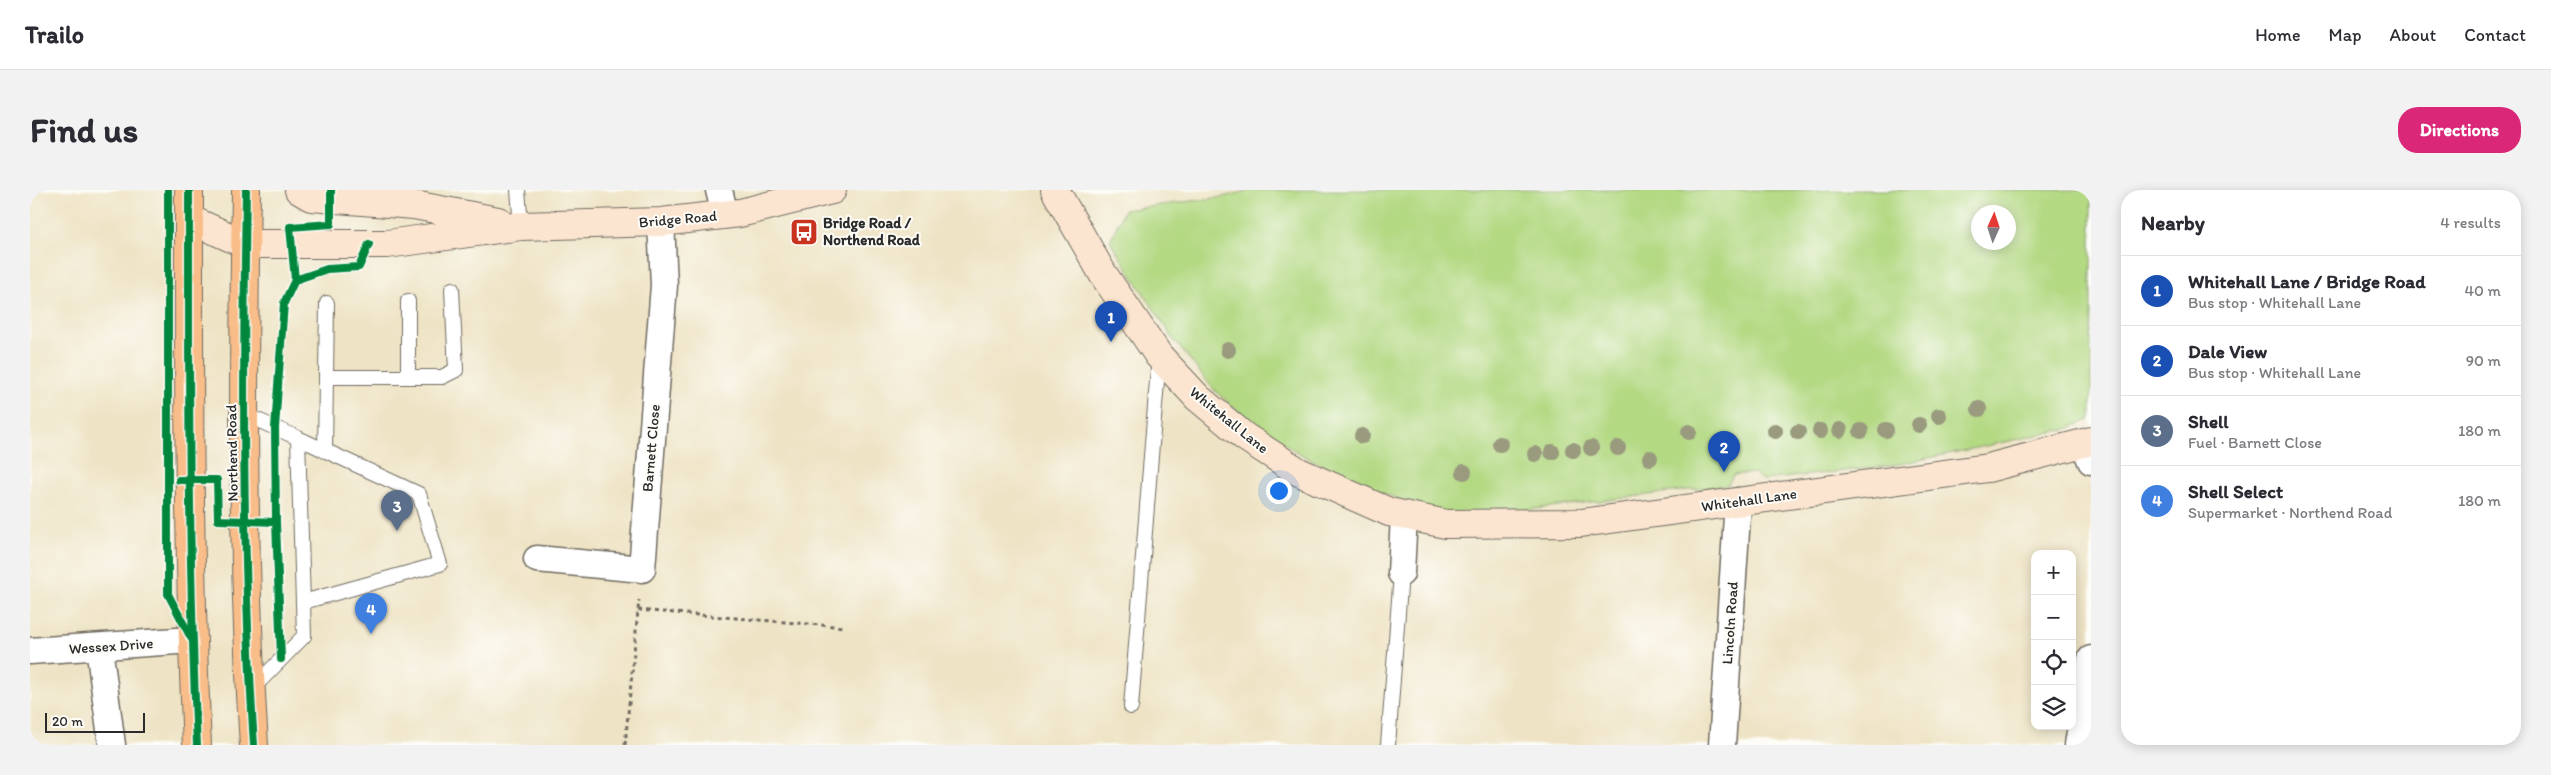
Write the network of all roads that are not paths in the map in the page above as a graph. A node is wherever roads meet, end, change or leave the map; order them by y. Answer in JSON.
{"nodes":[{"id":1,"x":189,"y":190,"type":"edge"},
{"id":2,"x":246,"y":190,"type":"edge"},
{"id":3,"x":299,"y":190,"type":"edge"},
{"id":4,"x":518,"y":190,"type":"edge"},
{"id":5,"x":832,"y":190,"type":"edge"},
{"id":6,"x":1055,"y":190,"type":"edge"},
{"id":7,"x":722,"y":202,"type":"edge"},
{"id":8,"x":189,"y":219,"type":"junction"},
{"id":9,"x":661,"y":222,"type":"junction"},
{"id":10,"x":521,"y":226,"type":"junction"},
{"id":11,"x":245,"y":244,"type":"junction"},
{"id":12,"x":452,"y":289,"type":"dead end"},
{"id":13,"x":408,"y":301,"type":"dead end"},
{"id":14,"x":327,"y":304,"type":"dead end"},
{"id":15,"x":1159,"y":356,"type":"junction"},
{"id":16,"x":327,"y":376,"type":"junction"},
{"id":17,"x":408,"y":377,"type":"junction"},
{"id":18,"x":244,"y":414,"type":"junction"},
{"id":19,"x":298,"y":438,"type":"junction"},
{"id":20,"x":2089,"y":449,"type":"edge"},
{"id":21,"x":325,"y":451,"type":"junction"},
{"id":22,"x":1738,"y":501,"type":"junction"},
{"id":23,"x":1404,"y":516,"type":"junction"},
{"id":24,"x":537,"y":559,"type":"dead end"},
{"id":25,"x":1401,"y":573,"type":"joint"},
{"id":26,"x":303,"y":602,"type":"junction"},
{"id":27,"x":192,"y":640,"type":"junction"},
{"id":28,"x":99,"y":647,"type":"junction"},
{"id":29,"x":30,"y":651,"type":"edge"},
{"id":30,"x":2091,"y":659,"type":"edge"},
{"id":31,"x":251,"y":691,"type":"junction"},
{"id":32,"x":1131,"y":707,"type":"dead end"},
{"id":33,"x":112,"y":745,"type":"edge"},
{"id":34,"x":197,"y":745,"type":"edge"},
{"id":35,"x":254,"y":745,"type":"edge"},
{"id":36,"x":1388,"y":745,"type":"edge"},
{"id":37,"x":1722,"y":745,"type":"edge"},
{"id":38,"x":2078,"y":745,"type":"edge"}],
"edges":[{"from":1,"to":8,"type":"main road"},
{"from":2,"to":11,"type":"main road","name":"Northend Road"},
{"from":3,"to":10,"type":"street","name":"Bridge Road"},
{"from":4,"to":10,"type":"lane"},
{"from":5,"to":7,"type":"street","name":"Bridge Road"},
{"from":6,"to":15,"type":"street","name":"Whitehall Lane"},
{"from":7,"to":9,"type":"street","name":"Bridge Road"},
{"from":8,"to":11,"type":"street"},
{"from":8,"to":27,"type":"main road"},
{"from":9,"to":10,"type":"street","name":"Bridge Road"},
{"from":9,"to":24,"type":"street","name":"Barnett Close"},
{"from":10,"to":11,"type":"street","name":"Bridge Road"},
{"from":11,"to":18,"type":"main road","name":"Northend Road"},
{"from":12,"to":17,"type":"lane"},
{"from":13,"to":17,"type":"lane"},
{"from":14,"to":16,"type":"lane"},
{"from":15,"to":23,"type":"street","name":"Whitehall Lane"},
{"from":15,"to":32,"type":"lane"},
{"from":16,"to":17,"type":"lane"},
{"from":16,"to":21,"type":"lane"},
{"from":18,"to":19,"type":"lane"},
{"from":18,"to":31,"type":"main road","name":"Northend Road"},
{"from":19,"to":21,"type":"lane"},
{"from":19,"to":26,"type":"lane"},
{"from":20,"to":22,"type":"street","name":"Whitehall Lane"},
{"from":21,"to":26,"type":"lane"},
{"from":22,"to":23,"type":"street","name":"Whitehall Lane"},
{"from":22,"to":37,"type":"street","name":"Lincoln Road"},
{"from":23,"to":25,"type":"street"},
{"from":25,"to":36,"type":"lane"},
{"from":26,"to":31,"type":"lane"},
{"from":27,"to":28,"type":"street","name":"Wessex Drive"},
{"from":27,"to":34,"type":"main road"},
{"from":28,"to":29,"type":"street","name":"Wessex Drive"},
{"from":28,"to":33,"type":"street"},
{"from":30,"to":38,"type":"street"},
{"from":31,"to":35,"type":"main road","name":"Northend Road"}]}
